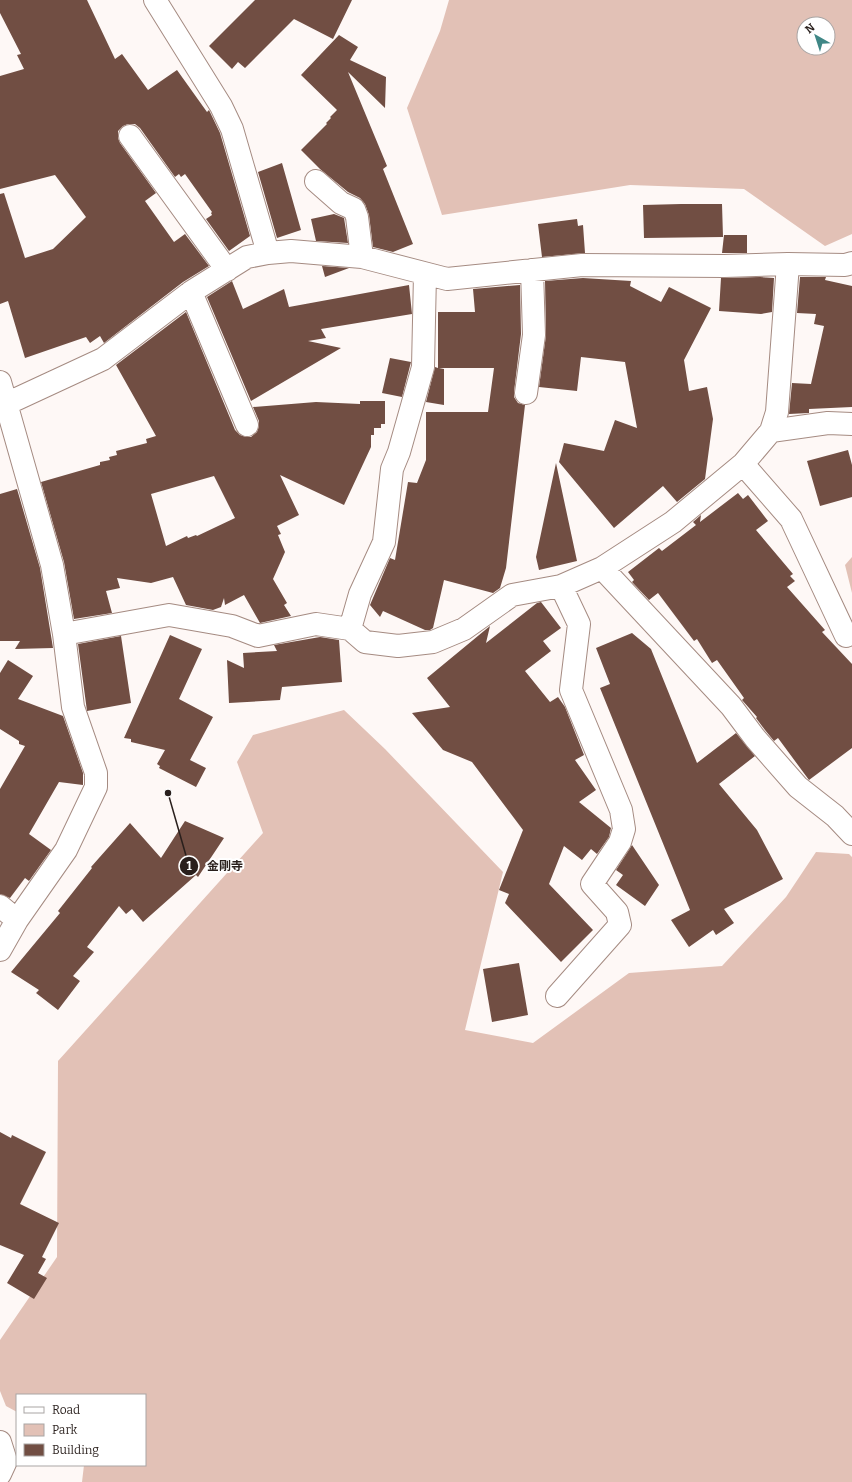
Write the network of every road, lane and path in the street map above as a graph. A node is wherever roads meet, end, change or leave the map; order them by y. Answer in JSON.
{"nodes":[{"id":1,"x":155,"y":0,"type":"edge"},
{"id":2,"x":130,"y":136,"type":"dead end"},
{"id":3,"x":316,"y":181,"type":"dead end"},
{"id":4,"x":268,"y":253,"type":"junction"},
{"id":5,"x":362,"y":257,"type":"junction"},
{"id":6,"x":852,"y":263,"type":"edge"},
{"id":7,"x":788,"y":264,"type":"junction"},
{"id":8,"x":227,"y":270,"type":"junction"},
{"id":9,"x":532,"y":270,"type":"junction"},
{"id":10,"x":425,"y":274,"type":"junction"},
{"id":11,"x":191,"y":292,"type":"junction"},
{"id":12,"x":0,"y":382,"type":"edge"},
{"id":13,"x":526,"y":393,"type":"dead end"},
{"id":14,"x":6,"y":404,"type":"junction"},
{"id":15,"x":852,"y":424,"type":"edge"},
{"id":16,"x":246,"y":425,"type":"dead end"},
{"id":17,"x":771,"y":431,"type":"junction"},
{"id":18,"x":743,"y":464,"type":"junction"},
{"id":19,"x":602,"y":568,"type":"junction"},
{"id":20,"x":561,"y":586,"type":"junction"},
{"id":21,"x":350,"y":629,"type":"junction"},
{"id":22,"x":64,"y":634,"type":"junction"},
{"id":23,"x":846,"y":636,"type":"dead end"},
{"id":24,"x":852,"y":834,"type":"edge"},
{"id":25,"x":0,"y":906,"type":"edge"},
{"id":26,"x":17,"y":920,"type":"junction"},
{"id":27,"x":0,"y":950,"type":"edge"},
{"id":28,"x":557,"y":996,"type":"dead end"},
{"id":29,"x":0,"y":1442,"type":"edge"},
{"id":30,"x":0,"y":1474,"type":"edge"}],
"edges":[{"from":1,"to":4,"type":"street"},
{"from":2,"to":8,"type":"street"},
{"from":3,"to":5,"type":"street"},
{"from":4,"to":5,"type":"street"},
{"from":4,"to":8,"type":"street"},
{"from":5,"to":10,"type":"street"},
{"from":6,"to":7,"type":"street"},
{"from":7,"to":9,"type":"street"},
{"from":7,"to":17,"type":"street"},
{"from":8,"to":11,"type":"street"},
{"from":9,"to":10,"type":"street"},
{"from":9,"to":13,"type":"street"},
{"from":10,"to":21,"type":"street"},
{"from":11,"to":14,"type":"street"},
{"from":11,"to":16,"type":"street"},
{"from":12,"to":14,"type":"street"},
{"from":14,"to":22,"type":"street"},
{"from":15,"to":17,"type":"street"},
{"from":17,"to":18,"type":"street"},
{"from":18,"to":19,"type":"street"},
{"from":18,"to":23,"type":"street"},
{"from":19,"to":20,"type":"street"},
{"from":19,"to":24,"type":"street"},
{"from":20,"to":21,"type":"street"},
{"from":20,"to":28,"type":"street"},
{"from":21,"to":22,"type":"street"},
{"from":22,"to":26,"type":"street"},
{"from":25,"to":26,"type":"street"},
{"from":26,"to":27,"type":"street"},
{"from":29,"to":30,"type":"street"}]}
